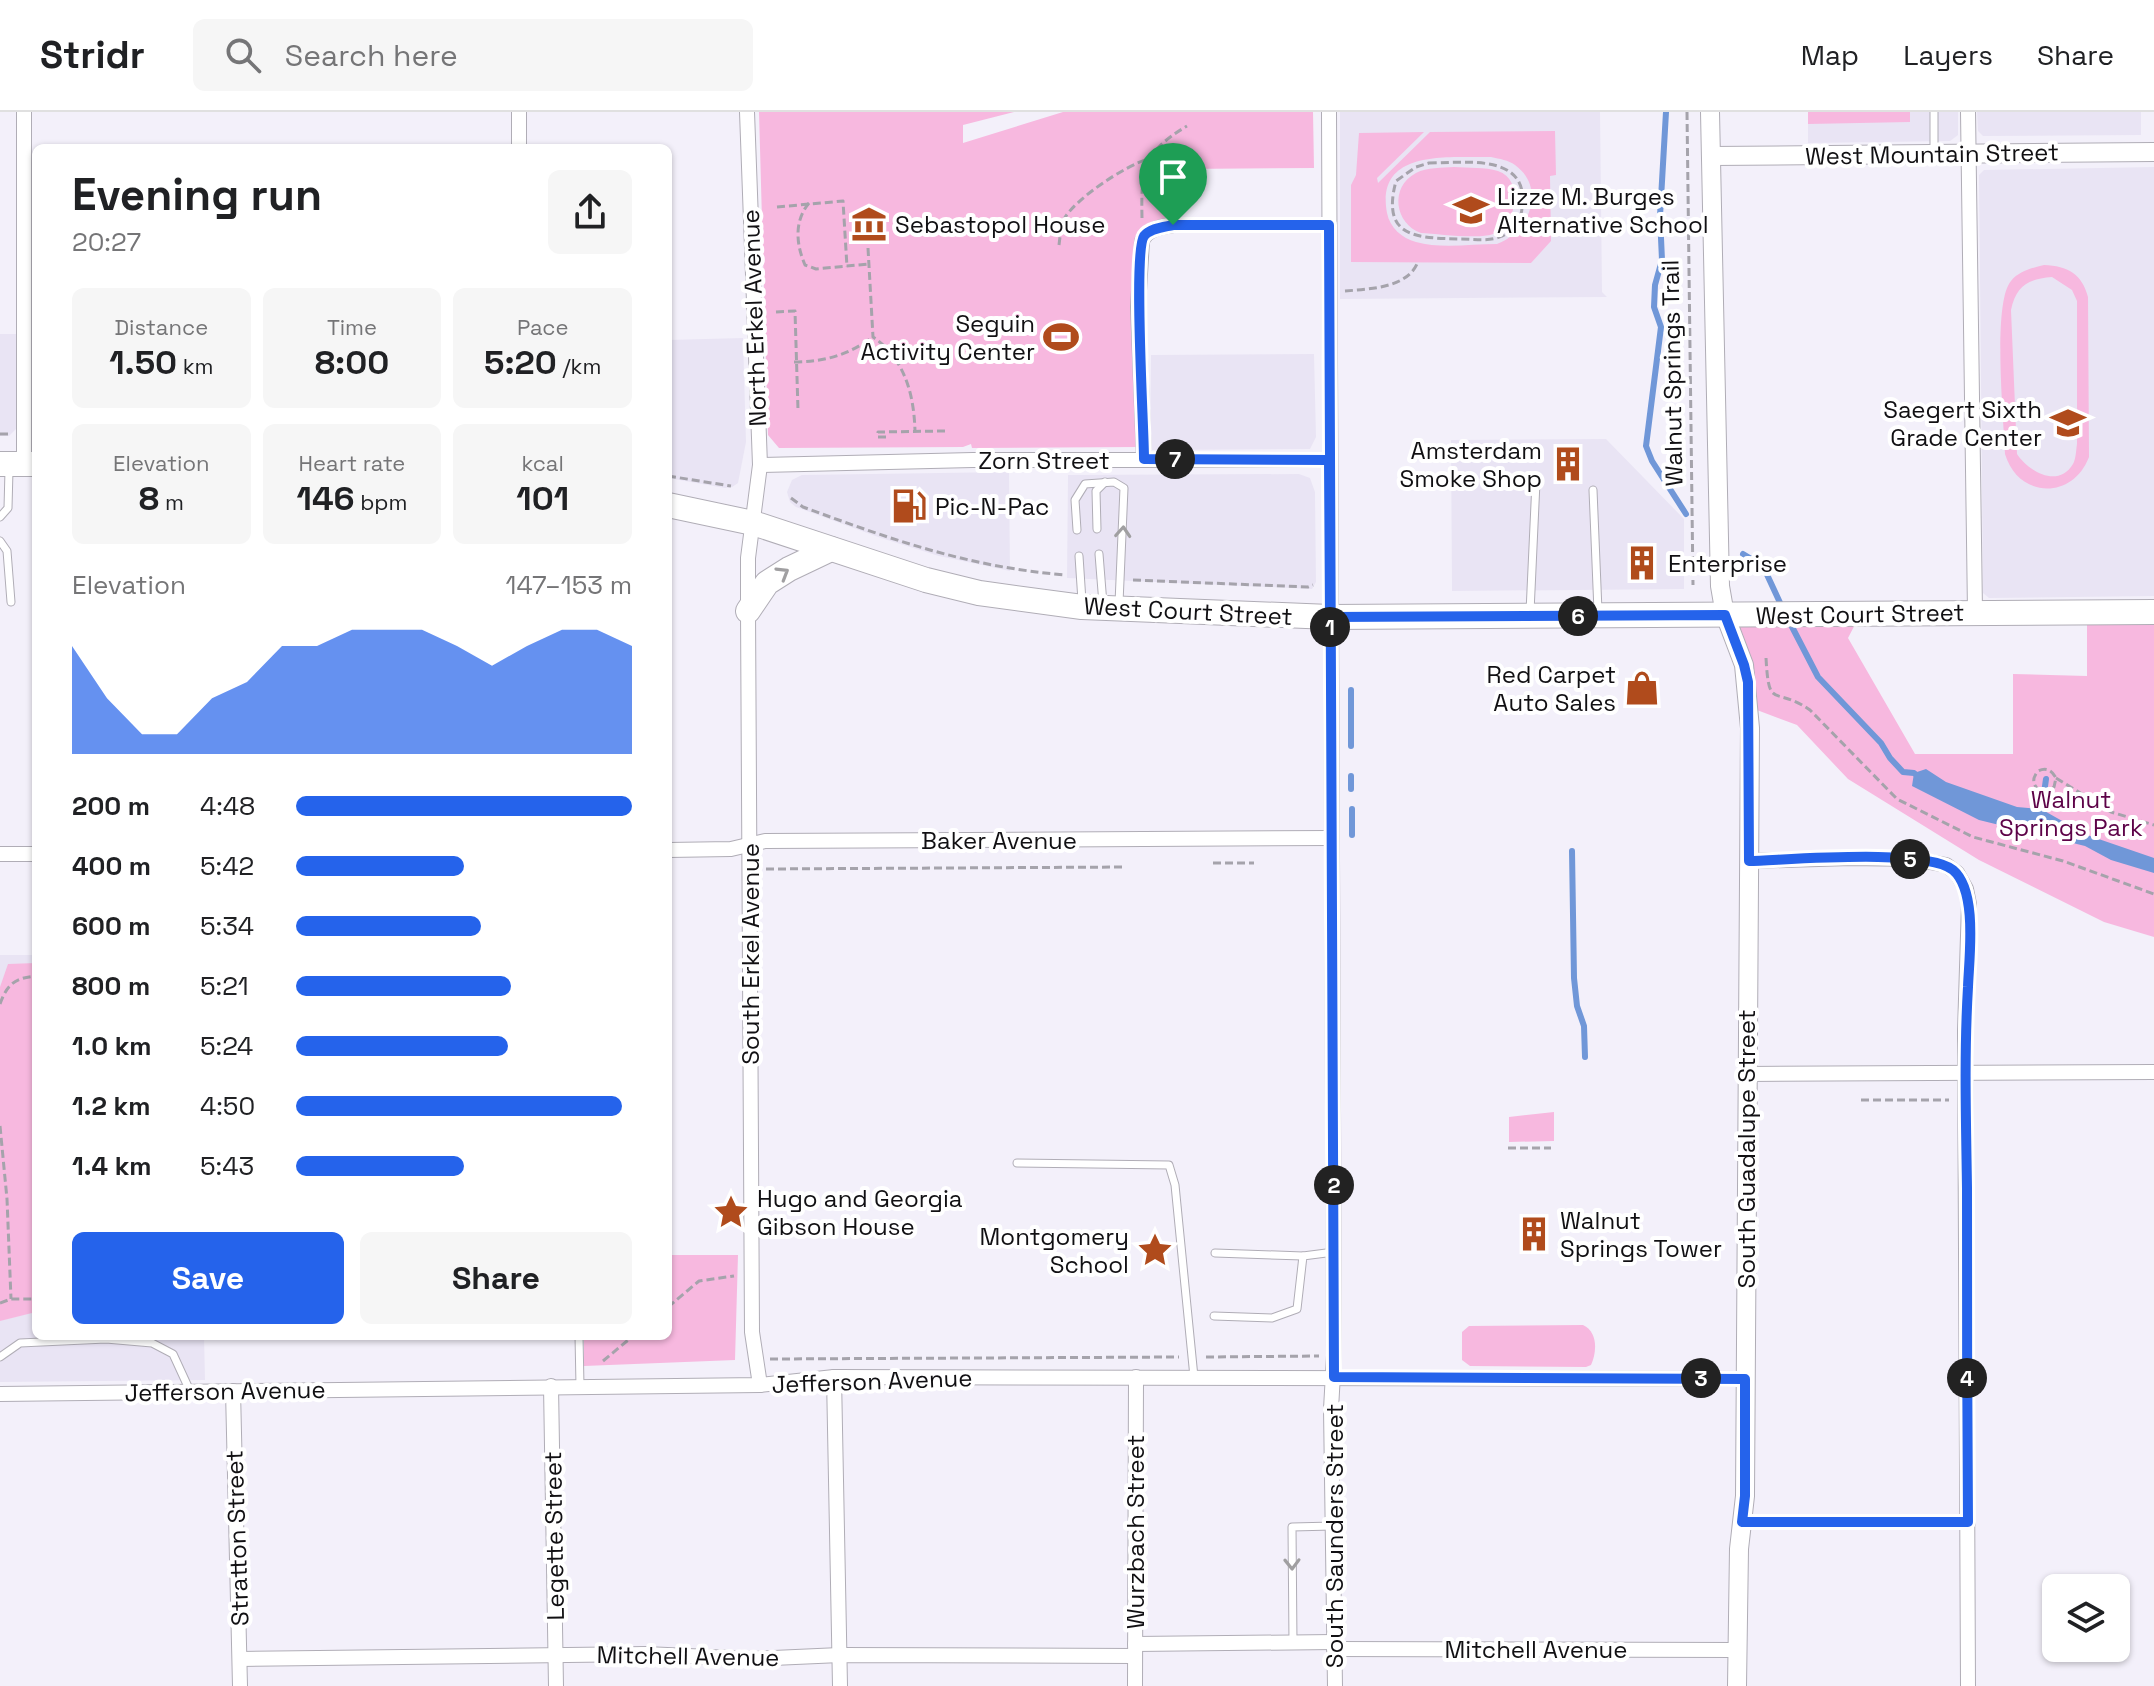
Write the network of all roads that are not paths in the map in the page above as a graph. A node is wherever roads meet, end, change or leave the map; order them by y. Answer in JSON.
{"nodes":[{"id":1,"x":24,"y":112,"type":"edge"},
{"id":2,"x":519,"y":112,"type":"edge"},
{"id":3,"x":747,"y":112,"type":"edge"},
{"id":4,"x":1329,"y":112,"type":"edge"},
{"id":5,"x":1710,"y":112,"type":"edge"},
{"id":6,"x":1934,"y":112,"type":"edge"},
{"id":7,"x":1968,"y":112,"type":"edge"},
{"id":8,"x":519,"y":144,"type":"edge"},
{"id":9,"x":2154,"y":152,"type":"edge"},
{"id":10,"x":1934,"y":154,"type":"junction"},
{"id":11,"x":1969,"y":154,"type":"junction"},
{"id":12,"x":1711,"y":156,"type":"junction"},
{"id":13,"x":1329,"y":225,"type":"junction"},
{"id":14,"x":1144,"y":459,"type":"junction"},
{"id":15,"x":1329,"y":460,"type":"junction"},
{"id":16,"x":17,"y":464,"type":"edge"},
{"id":17,"x":760,"y":465,"type":"junction"},
{"id":18,"x":1105,"y":482,"type":"junction"},
{"id":19,"x":1536,"y":482,"type":"dead end"},
{"id":20,"x":1593,"y":490,"type":"dead end"},
{"id":21,"x":672,"y":506,"type":"edge"},
{"id":22,"x":0,"y":517,"type":"edge"},
{"id":23,"x":753,"y":523,"type":"junction"},
{"id":24,"x":1097,"y":529,"type":"dead end"},
{"id":25,"x":1077,"y":530,"type":"dead end"},
{"id":26,"x":0,"y":541,"type":"edge"},
{"id":27,"x":831,"y":549,"type":"junction"},
{"id":28,"x":1099,"y":554,"type":"dead end"},
{"id":29,"x":1079,"y":556,"type":"dead end"},
{"id":30,"x":11,"y":602,"type":"dead end"},
{"id":31,"x":1101,"y":608,"type":"junction"},
{"id":32,"x":748,"y":611,"type":"junction"},
{"id":33,"x":1975,"y":612,"type":"junction"},
{"id":34,"x":2154,"y":612,"type":"edge"},
{"id":35,"x":1725,"y":615,"type":"junction"},
{"id":36,"x":1530,"y":616,"type":"junction"},
{"id":37,"x":1598,"y":616,"type":"junction"},
{"id":38,"x":1330,"y":617,"type":"junction"},
{"id":39,"x":1332,"y":838,"type":"junction"},
{"id":40,"x":749,"y":845,"type":"junction"},
{"id":41,"x":672,"y":850,"type":"edge"},
{"id":42,"x":0,"y":854,"type":"edge"},
{"id":43,"x":32,"y":854,"type":"edge"},
{"id":44,"x":1749,"y":861,"type":"junction"},
{"id":45,"x":2154,"y":1072,"type":"edge"},
{"id":46,"x":1747,"y":1074,"type":"junction"},
{"id":47,"x":1966,"y":1074,"type":"junction"},
{"id":48,"x":1017,"y":1163,"type":"dead end"},
{"id":49,"x":1334,"y":1252,"type":"junction"},
{"id":50,"x":1215,"y":1253,"type":"dead end"},
{"id":51,"x":1303,"y":1256,"type":"junction"},
{"id":52,"x":1214,"y":1316,"type":"dead end"},
{"id":53,"x":84,"y":1340,"type":"edge"},
{"id":54,"x":118,"y":1340,"type":"edge"},
{"id":55,"x":579,"y":1340,"type":"edge"},
{"id":56,"x":0,"y":1357,"type":"edge"},
{"id":57,"x":834,"y":1377,"type":"junction"},
{"id":58,"x":1136,"y":1377,"type":"junction"},
{"id":59,"x":1194,"y":1377,"type":"junction"},
{"id":60,"x":1334,"y":1377,"type":"junction"},
{"id":61,"x":1745,"y":1379,"type":"junction"},
{"id":62,"x":760,"y":1385,"type":"junction"},
{"id":63,"x":551,"y":1386,"type":"junction"},
{"id":64,"x":580,"y":1386,"type":"junction"},
{"id":65,"x":190,"y":1391,"type":"junction"},
{"id":66,"x":233,"y":1391,"type":"junction"},
{"id":67,"x":0,"y":1394,"type":"edge"},
{"id":68,"x":1742,"y":1522,"type":"junction"},
{"id":69,"x":1968,"y":1522,"type":"junction"},
{"id":70,"x":1333,"y":1526,"type":"junction"},
{"id":71,"x":1293,"y":1643,"type":"junction"},
{"id":72,"x":1334,"y":1646,"type":"junction"},
{"id":73,"x":1135,"y":1650,"type":"junction"},
{"id":74,"x":1738,"y":1650,"type":"junction"},
{"id":75,"x":840,"y":1655,"type":"junction"},
{"id":76,"x":556,"y":1656,"type":"junction"},
{"id":77,"x":240,"y":1659,"type":"junction"},
{"id":78,"x":240,"y":1686,"type":"edge"},
{"id":79,"x":556,"y":1686,"type":"edge"},
{"id":80,"x":840,"y":1686,"type":"edge"},
{"id":81,"x":1135,"y":1686,"type":"edge"},
{"id":82,"x":1335,"y":1686,"type":"edge"},
{"id":83,"x":1737,"y":1686,"type":"edge"},
{"id":84,"x":1968,"y":1686,"type":"edge"}],
"edges":[{"from":1,"to":16,"type":"street"},
{"from":2,"to":8,"type":"street"},
{"from":3,"to":17,"type":"street","name":"North Erkel Avenue"},
{"from":4,"to":13,"type":"street","name":"South Saunders Street"},
{"from":5,"to":12,"type":"street","name":"South Guadalupe Street"},
{"from":6,"to":10,"type":"lane"},
{"from":7,"to":11,"type":"street"},
{"from":9,"to":11,"type":"street","name":"West Mountain Street"},
{"from":10,"to":11,"type":"street","name":"West Mountain Street"},
{"from":10,"to":12,"type":"street","name":"West Mountain Street"},
{"from":11,"to":33,"type":"street"},
{"from":12,"to":35,"type":"street","name":"South Guadalupe Street"},
{"from":13,"to":14,"type":"street"},
{"from":13,"to":15,"type":"street","name":"South Saunders Street"},
{"from":14,"to":15,"type":"street","name":"Zorn Street"},
{"from":14,"to":17,"type":"street","name":"Zorn Street"},
{"from":15,"to":38,"type":"street","name":"South Saunders Street"},
{"from":16,"to":22,"type":"lane"},
{"from":17,"to":23,"type":"street","name":"North Erkel Avenue"},
{"from":18,"to":24,"type":"lane"},
{"from":18,"to":25,"type":"lane"},
{"from":31,"to":18,"type":"lane","one_way":true},
{"from":19,"to":36,"type":"lane"},
{"from":20,"to":37,"type":"lane"},
{"from":21,"to":23,"type":"main road","name":"West Court Street"},
{"from":23,"to":27,"type":"main road","name":"West Court Street"},
{"from":23,"to":32,"type":"street","name":"South Erkel Avenue"},
{"from":26,"to":30,"type":"lane"},
{"from":27,"to":31,"type":"main road","name":"West Court Street"},
{"from":32,"to":27,"type":"main road","one_way":true},
{"from":28,"to":31,"type":"lane"},
{"from":29,"to":31,"type":"lane"},
{"from":31,"to":38,"type":"main road","name":"West Court Street"},
{"from":32,"to":40,"type":"street","name":"South Erkel Avenue"},
{"from":33,"to":34,"type":"main road","name":"West Court Street"},
{"from":33,"to":35,"type":"main road","name":"West Court Street"},
{"from":35,"to":37,"type":"main road","name":"West Court Street"},
{"from":35,"to":44,"type":"street","name":"South Guadalupe Street"},
{"from":36,"to":37,"type":"main road","name":"West Court Street"},
{"from":36,"to":38,"type":"main road","name":"West Court Street"},
{"from":38,"to":39,"type":"street","name":"South Saunders Street"},
{"from":39,"to":40,"type":"street","name":"Baker Avenue"},
{"from":39,"to":49,"type":"street","name":"South Saunders Street"},
{"from":40,"to":41,"type":"street","name":"Baker Avenue"},
{"from":40,"to":62,"type":"street","name":"South Erkel Avenue"},
{"from":42,"to":43,"type":"street"},
{"from":44,"to":46,"type":"street","name":"South Guadalupe Street"},
{"from":44,"to":47,"type":"street"},
{"from":45,"to":47,"type":"street"},
{"from":46,"to":47,"type":"street"},
{"from":46,"to":61,"type":"street","name":"South Guadalupe Street"},
{"from":47,"to":69,"type":"street"},
{"from":48,"to":59,"type":"lane"},
{"from":49,"to":51,"type":"lane"},
{"from":49,"to":60,"type":"street","name":"South Saunders Street"},
{"from":50,"to":51,"type":"lane"},
{"from":51,"to":52,"type":"lane"},
{"from":53,"to":56,"type":"lane"},
{"from":54,"to":65,"type":"lane"},
{"from":55,"to":64,"type":"lane"},
{"from":57,"to":58,"type":"street","name":"Jefferson Avenue"},
{"from":57,"to":62,"type":"street","name":"Jefferson Avenue"},
{"from":57,"to":75,"type":"street"},
{"from":58,"to":59,"type":"street","name":"Jefferson Avenue"},
{"from":58,"to":73,"type":"street","name":"Wurzbach Street"},
{"from":59,"to":60,"type":"street","name":"Jefferson Avenue"},
{"from":60,"to":61,"type":"street","name":"Jefferson Avenue"},
{"from":60,"to":70,"type":"street","name":"South Saunders Street"},
{"from":61,"to":68,"type":"street","name":"South Guadalupe Street"},
{"from":62,"to":64,"type":"street","name":"Jefferson Avenue"},
{"from":63,"to":64,"type":"street","name":"Jefferson Avenue"},
{"from":63,"to":66,"type":"street","name":"Jefferson Avenue"},
{"from":63,"to":76,"type":"street","name":"Legette Street"},
{"from":65,"to":66,"type":"street","name":"Jefferson Avenue"},
{"from":65,"to":67,"type":"street","name":"Jefferson Avenue"},
{"from":66,"to":77,"type":"street","name":"Stratton Street"},
{"from":68,"to":69,"type":"street"},
{"from":68,"to":74,"type":"street","name":"South Guadalupe Street"},
{"from":69,"to":84,"type":"street"},
{"from":70,"to":71,"type":"lane","one_way":true},
{"from":70,"to":72,"type":"street","name":"South Saunders Street"},
{"from":71,"to":72,"type":"street","name":"Mitchell Avenue"},
{"from":71,"to":73,"type":"street","name":"Mitchell Avenue"},
{"from":72,"to":74,"type":"street","name":"Mitchell Avenue"},
{"from":72,"to":82,"type":"street","name":"South Saunders Street"},
{"from":73,"to":75,"type":"street","name":"Mitchell Avenue"},
{"from":73,"to":81,"type":"street","name":"Wurzbach Street"},
{"from":74,"to":83,"type":"street","name":"South Guadalupe Street"},
{"from":75,"to":76,"type":"street","name":"Mitchell Avenue"},
{"from":75,"to":80,"type":"street"},
{"from":76,"to":77,"type":"street","name":"Mitchell Avenue"},
{"from":76,"to":79,"type":"street","name":"Legette Street"},
{"from":77,"to":78,"type":"street","name":"Stratton Street"}]}
